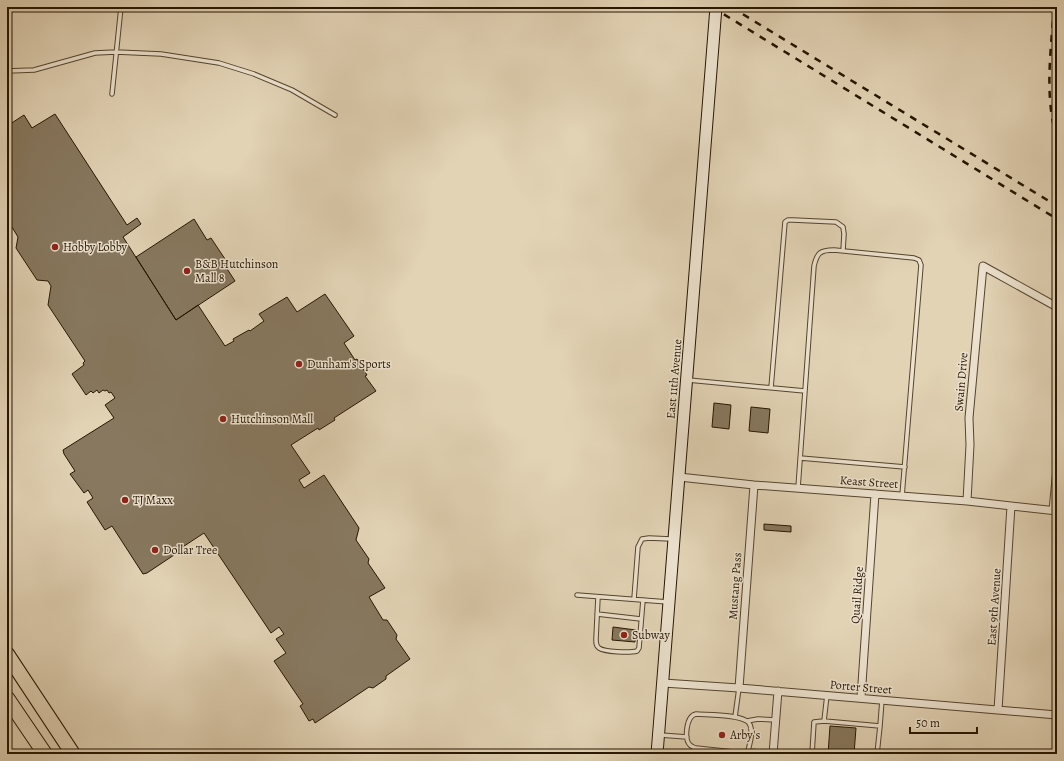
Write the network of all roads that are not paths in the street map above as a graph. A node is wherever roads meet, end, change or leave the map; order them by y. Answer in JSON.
{"nodes":[{"id":1,"x":121,"y":7,"type":"edge"},
{"id":2,"x":716,"y":7,"type":"edge"},
{"id":3,"x":116,"y":52,"type":"junction"},
{"id":4,"x":7,"y":71,"type":"edge"},
{"id":5,"x":112,"y":94,"type":"dead end"},
{"id":6,"x":335,"y":115,"type":"dead end"},
{"id":7,"x":843,"y":251,"type":"junction"},
{"id":8,"x":1057,"y":307,"type":"edge"},
{"id":9,"x":687,"y":380,"type":"junction"},
{"id":10,"x":771,"y":388,"type":"junction"},
{"id":11,"x":805,"y":391,"type":"junction"},
{"id":12,"x":800,"y":458,"type":"junction"},
{"id":13,"x":905,"y":467,"type":"junction"},
{"id":14,"x":1057,"y":469,"type":"edge"},
{"id":15,"x":679,"y":477,"type":"junction"},
{"id":16,"x":754,"y":485,"type":"junction"},
{"id":17,"x":798,"y":488,"type":"junction"},
{"id":18,"x":875,"y":494,"type":"junction"},
{"id":19,"x":902,"y":496,"type":"junction"},
{"id":20,"x":967,"y":501,"type":"junction"},
{"id":21,"x":1011,"y":506,"type":"junction"},
{"id":22,"x":1055,"y":511,"type":"edge"},
{"id":23,"x":674,"y":540,"type":"junction"},
{"id":24,"x":577,"y":595,"type":"dead end"},
{"id":25,"x":598,"y":597,"type":"junction"},
{"id":26,"x":634,"y":599,"type":"junction"},
{"id":27,"x":643,"y":600,"type":"junction"},
{"id":28,"x":669,"y":602,"type":"junction"},
{"id":29,"x":597,"y":614,"type":"junction"},
{"id":30,"x":642,"y":619,"type":"junction"},
{"id":31,"x":7,"y":654,"type":"edge"},
{"id":32,"x":663,"y":683,"type":"junction"},
{"id":33,"x":739,"y":688,"type":"junction"},
{"id":34,"x":778,"y":691,"type":"junction"},
{"id":35,"x":827,"y":695,"type":"junction"},
{"id":36,"x":7,"y":698,"type":"edge"},
{"id":37,"x":860,"y":698,"type":"junction"},
{"id":38,"x":882,"y":700,"type":"junction"},
{"id":39,"x":998,"y":710,"type":"junction"},
{"id":40,"x":1057,"y":715,"type":"edge"},
{"id":41,"x":735,"y":717,"type":"junction"},
{"id":42,"x":776,"y":720,"type":"junction"},
{"id":43,"x":746,"y":721,"type":"junction"},
{"id":44,"x":824,"y":722,"type":"junction"},
{"id":45,"x":880,"y":726,"type":"junction"},
{"id":46,"x":659,"y":735,"type":"junction"},
{"id":47,"x":687,"y":737,"type":"junction"},
{"id":48,"x":748,"y":751,"type":"junction"},
{"id":49,"x":44,"y":754,"type":"edge"},
{"id":50,"x":74,"y":754,"type":"edge"},
{"id":51,"x":657,"y":754,"type":"edge"},
{"id":52,"x":773,"y":754,"type":"edge"},
{"id":53,"x":812,"y":754,"type":"edge"},
{"id":54,"x":877,"y":754,"type":"edge"}],
"edges":[{"from":1,"to":3,"type":"lane"},
{"from":2,"to":9,"type":"street","name":"East 11th Avenue"},
{"from":3,"to":4,"type":"lane"},
{"from":3,"to":5,"type":"lane"},
{"from":3,"to":6,"type":"lane"},
{"from":7,"to":10,"type":"lane"},
{"from":7,"to":11,"type":"lane"},
{"from":7,"to":13,"type":"lane"},
{"from":8,"to":20,"type":"street","name":"Swain Drive"},
{"from":9,"to":10,"type":"lane"},
{"from":9,"to":15,"type":"street","name":"East 11th Avenue"},
{"from":10,"to":11,"type":"lane"},
{"from":11,"to":12,"type":"lane"},
{"from":12,"to":13,"type":"lane"},
{"from":12,"to":17,"type":"lane"},
{"from":13,"to":19,"type":"lane"},
{"from":14,"to":22,"type":"street"},
{"from":15,"to":16,"type":"street","name":"Keast Street"},
{"from":15,"to":23,"type":"street","name":"East 11th Avenue"},
{"from":16,"to":17,"type":"street","name":"Keast Street"},
{"from":16,"to":33,"type":"street","name":"Mustang Pass"},
{"from":17,"to":18,"type":"street","name":"Keast Street"},
{"from":18,"to":19,"type":"street","name":"Keast Street"},
{"from":18,"to":37,"type":"street","name":"Quail Ridge"},
{"from":19,"to":20,"type":"street","name":"Keast Street"},
{"from":20,"to":21,"type":"street","name":"Keast Street"},
{"from":21,"to":22,"type":"street","name":"Keast Street"},
{"from":21,"to":39,"type":"street","name":"East 9th Avenue"},
{"from":23,"to":26,"type":"lane"},
{"from":23,"to":28,"type":"street","name":"East 11th Avenue"},
{"from":24,"to":25,"type":"lane"},
{"from":25,"to":26,"type":"lane"},
{"from":25,"to":29,"type":"lane"},
{"from":26,"to":27,"type":"lane"},
{"from":27,"to":28,"type":"lane"},
{"from":27,"to":30,"type":"lane"},
{"from":28,"to":32,"type":"street","name":"East 11th Avenue"},
{"from":29,"to":30,"type":"lane"},
{"from":29,"to":30,"type":"lane"},
{"from":31,"to":50,"type":"highway"},
{"from":32,"to":33,"type":"street","name":"Porter Street"},
{"from":32,"to":46,"type":"street","name":"East 11th Avenue"},
{"from":33,"to":34,"type":"street","name":"Porter Street"},
{"from":33,"to":41,"type":"lane"},
{"from":34,"to":35,"type":"street","name":"Porter Street"},
{"from":34,"to":42,"type":"street"},
{"from":35,"to":37,"type":"street","name":"Porter Street"},
{"from":35,"to":44,"type":"lane"},
{"from":36,"to":49,"type":"highway"},
{"from":37,"to":38,"type":"street","name":"Porter Street"},
{"from":38,"to":39,"type":"street","name":"Porter Street"},
{"from":38,"to":45,"type":"lane"},
{"from":39,"to":40,"type":"street","name":"Porter Street"},
{"from":41,"to":43,"type":"lane"},
{"from":41,"to":47,"type":"lane"},
{"from":42,"to":43,"type":"lane"},
{"from":42,"to":52,"type":"street"},
{"from":43,"to":48,"type":"lane"},
{"from":44,"to":45,"type":"lane"},
{"from":44,"to":53,"type":"lane"},
{"from":45,"to":54,"type":"lane"},
{"from":46,"to":47,"type":"lane"},
{"from":46,"to":51,"type":"street","name":"East 11th Avenue"},
{"from":47,"to":48,"type":"lane"},
{"from":48,"to":52,"type":"lane"}]}
